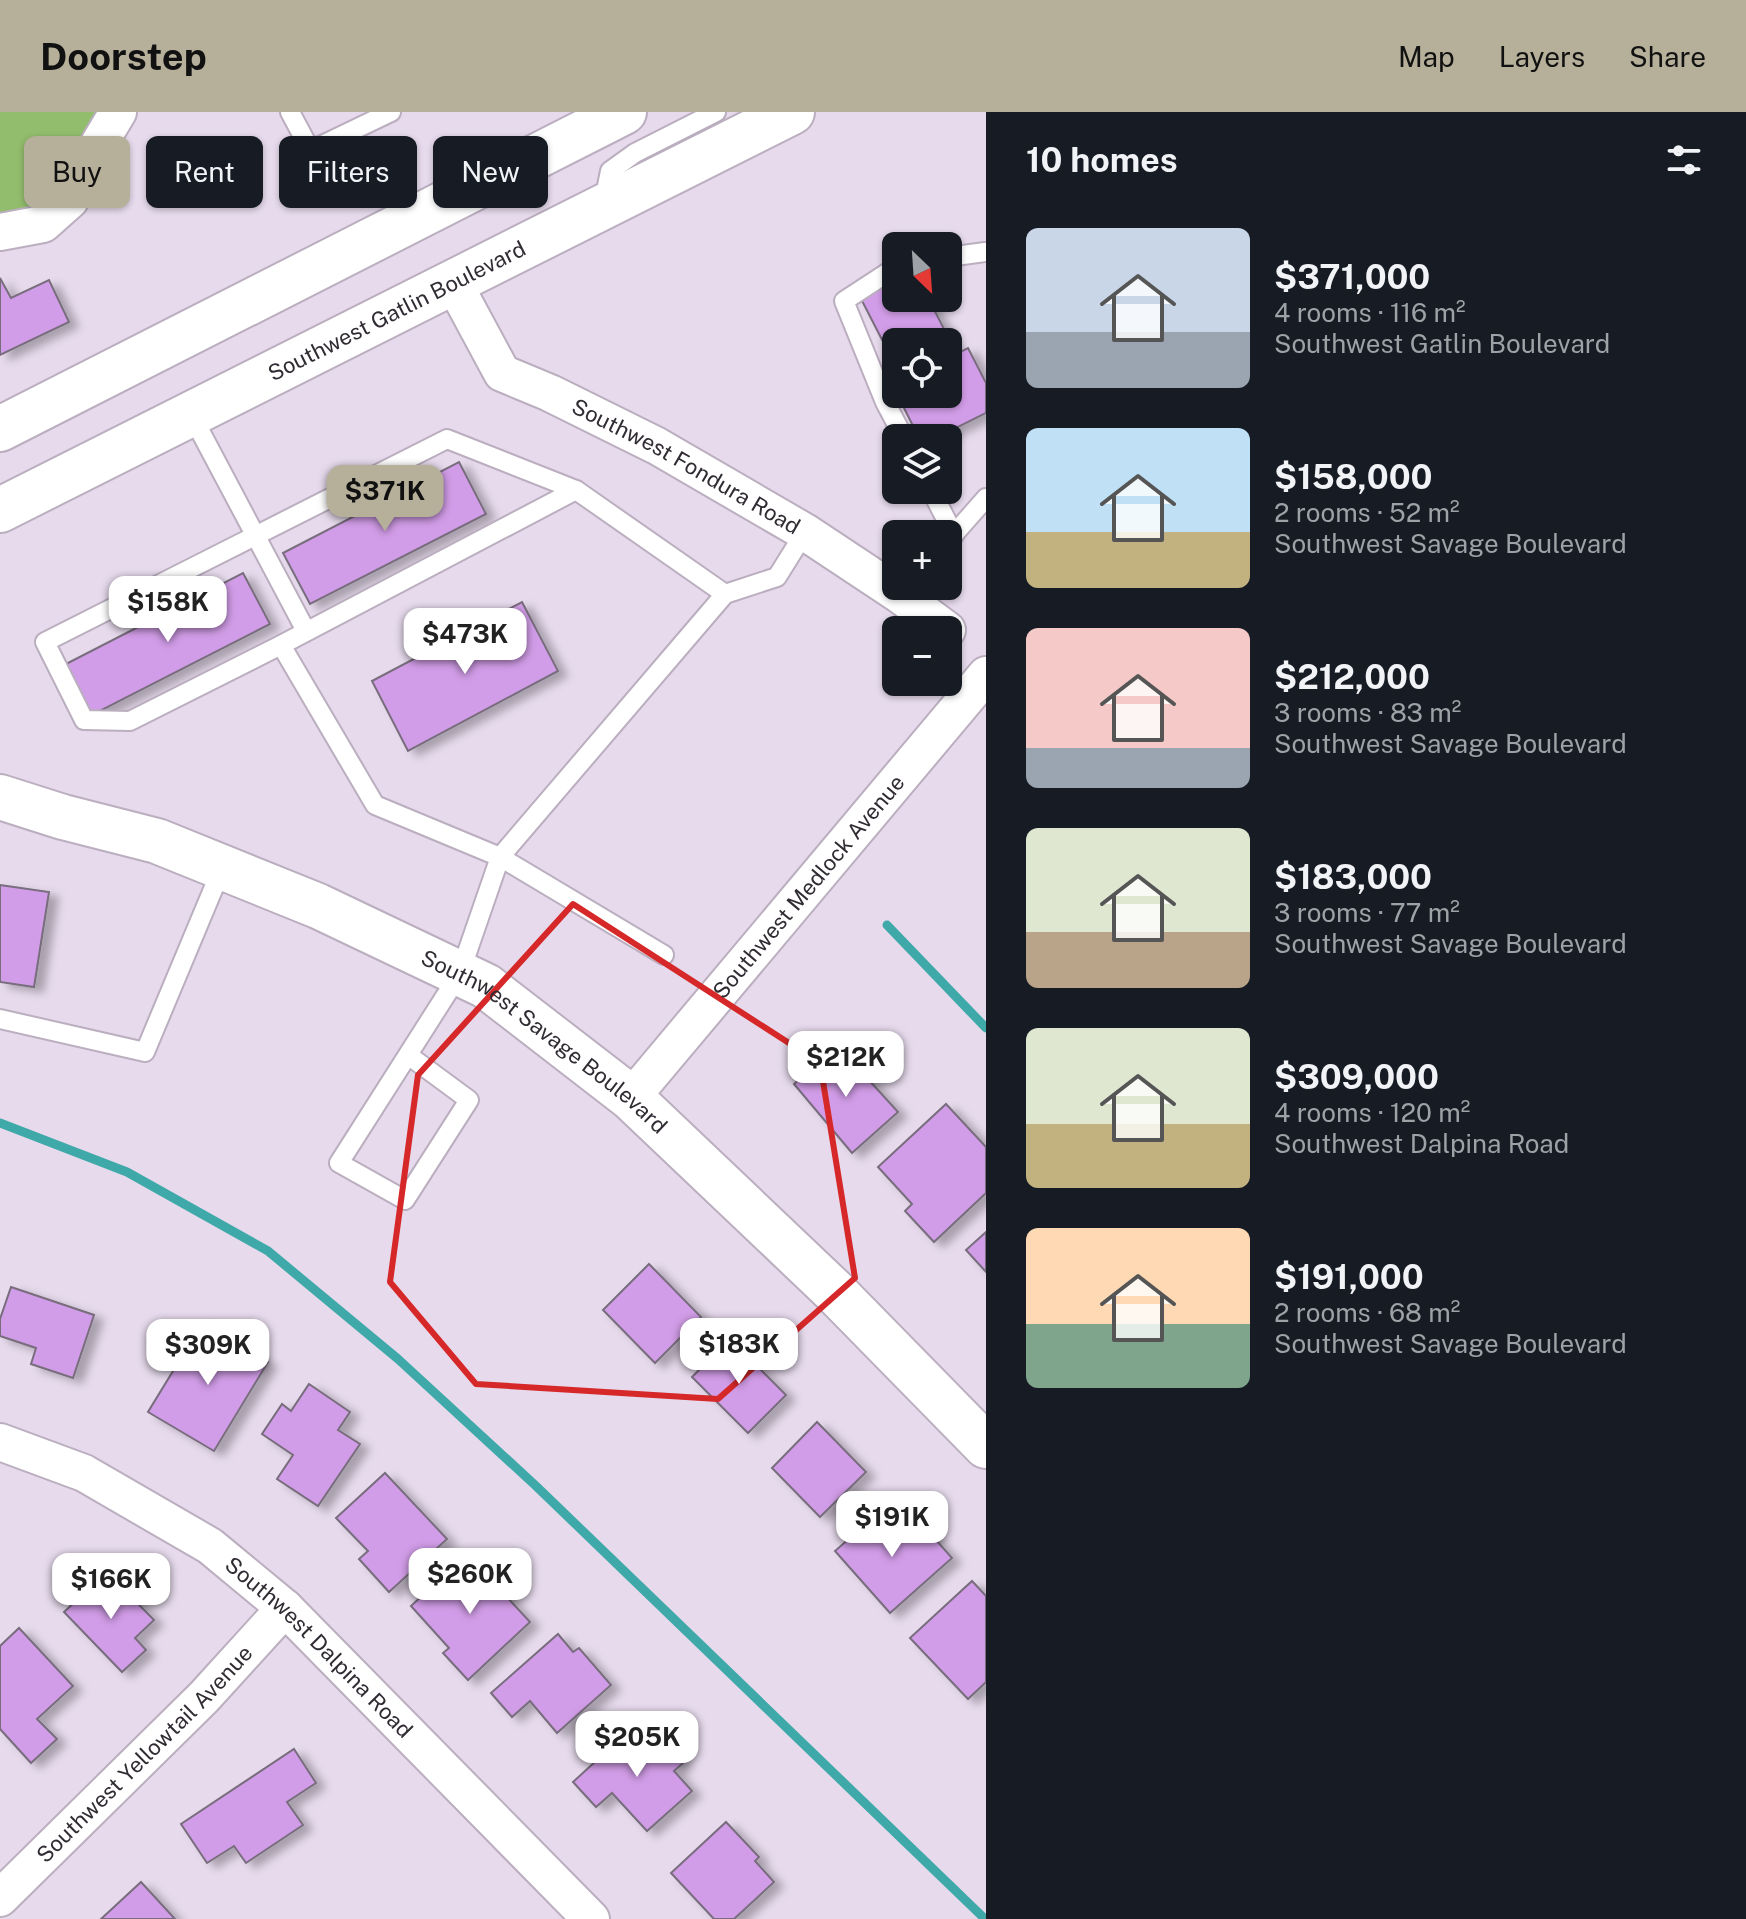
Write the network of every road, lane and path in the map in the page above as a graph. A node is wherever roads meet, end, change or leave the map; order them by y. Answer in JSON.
{"nodes":[{"id":1,"x":118,"y":112,"type":"edge"},
{"id":2,"x":290,"y":112,"type":"edge"},
{"id":3,"x":391,"y":112,"type":"edge"},
{"id":4,"x":624,"y":112,"type":"edge"},
{"id":5,"x":716,"y":112,"type":"edge"},
{"id":6,"x":792,"y":112,"type":"edge"},
{"id":7,"x":577,"y":122,"type":"edge"},
{"id":8,"x":603,"y":208,"type":"junction"},
{"id":9,"x":0,"y":232,"type":"edge"},
{"id":10,"x":986,"y":252,"type":"edge"},
{"id":11,"x":962,"y":255,"type":"edge"},
{"id":12,"x":882,"y":276,"type":"edge"},
{"id":13,"x":453,"y":282,"type":"junction"},
{"id":14,"x":191,"y":414,"type":"junction"},
{"id":15,"x":897,"y":424,"type":"edge"},
{"id":16,"x":0,"y":429,"type":"edge"},
{"id":17,"x":576,"y":490,"type":"junction"},
{"id":18,"x":986,"y":498,"type":"edge"},
{"id":19,"x":0,"y":510,"type":"edge"},
{"id":20,"x":962,"y":525,"type":"edge"},
{"id":21,"x":805,"y":532,"type":"junction"},
{"id":22,"x":255,"y":535,"type":"junction"},
{"id":23,"x":882,"y":578,"type":"edge"},
{"id":24,"x":725,"y":594,"type":"junction"},
{"id":25,"x":914,"y":600,"type":"edge"},
{"id":26,"x":932,"y":616,"type":"edge"},
{"id":27,"x":306,"y":631,"type":"junction"},
{"id":28,"x":962,"y":641,"type":"edge"},
{"id":29,"x":281,"y":645,"type":"junction"},
{"id":30,"x":986,"y":659,"type":"edge"},
{"id":31,"x":986,"y":675,"type":"edge"},
{"id":32,"x":0,"y":797,"type":"edge"},
{"id":33,"x":500,"y":857,"type":"junction"},
{"id":34,"x":222,"y":868,"type":"junction"},
{"id":35,"x":664,"y":955,"type":"dead end"},
{"id":36,"x":460,"y":973,"type":"junction"},
{"id":37,"x":0,"y":1019,"type":"edge"},
{"id":38,"x":408,"y":1055,"type":"junction"},
{"id":39,"x":631,"y":1098,"type":"junction"},
{"id":40,"x":0,"y":1442,"type":"edge"},
{"id":41,"x":986,"y":1446,"type":"edge"},
{"id":42,"x":285,"y":1608,"type":"junction"},
{"id":43,"x":0,"y":1898,"type":"edge"},
{"id":44,"x":591,"y":1919,"type":"edge"}],
"edges":[{"from":1,"to":9,"type":"street"},
{"from":2,"to":3,"type":"lane"},
{"from":4,"to":7,"type":"main road"},
{"from":5,"to":8,"type":"lane"},
{"from":6,"to":8,"type":"main road","name":"Southwest Gatlin Boulevard"},
{"from":7,"to":16,"type":"main road"},
{"from":8,"to":13,"type":"main road","name":"Southwest Gatlin Boulevard"},
{"from":10,"to":11,"type":"lane"},
{"from":12,"to":15,"type":"lane"},
{"from":13,"to":14,"type":"main road","name":"Southwest Gatlin Boulevard"},
{"from":13,"to":21,"type":"street","name":"Southwest Fondura Road"},
{"from":14,"to":19,"type":"main road","name":"Southwest Gatlin Boulevard"},
{"from":14,"to":22,"type":"lane"},
{"from":17,"to":22,"type":"lane"},
{"from":17,"to":24,"type":"lane"},
{"from":17,"to":27,"type":"lane"},
{"from":18,"to":20,"type":"lane"},
{"from":21,"to":23,"type":"street","name":"Southwest Fondura Road"},
{"from":21,"to":24,"type":"lane"},
{"from":22,"to":27,"type":"lane"},
{"from":22,"to":29,"type":"lane"},
{"from":24,"to":33,"type":"lane"},
{"from":25,"to":26,"type":"street","name":"Southwest Fondura Road"},
{"from":27,"to":29,"type":"lane"},
{"from":28,"to":30,"type":"street","name":"Southwest Fondura Road"},
{"from":29,"to":33,"type":"lane"},
{"from":31,"to":39,"type":"street","name":"Southwest Medlock Avenue"},
{"from":32,"to":34,"type":"main road","name":"Southwest Savage Boulevard"},
{"from":33,"to":35,"type":"lane"},
{"from":33,"to":36,"type":"lane"},
{"from":34,"to":36,"type":"main road","name":"Southwest Savage Boulevard"},
{"from":34,"to":37,"type":"lane"},
{"from":36,"to":38,"type":"lane"},
{"from":36,"to":39,"type":"main road","name":"Southwest Savage Boulevard"},
{"from":38,"to":38,"type":"lane"},
{"from":39,"to":41,"type":"main road","name":"Southwest Savage Boulevard"},
{"from":40,"to":42,"type":"street","name":"Southwest Dalpina Road"},
{"from":42,"to":43,"type":"street","name":"Southwest Yellowtail Avenue"},
{"from":42,"to":44,"type":"street","name":"Southwest Dalpina Road"}]}
